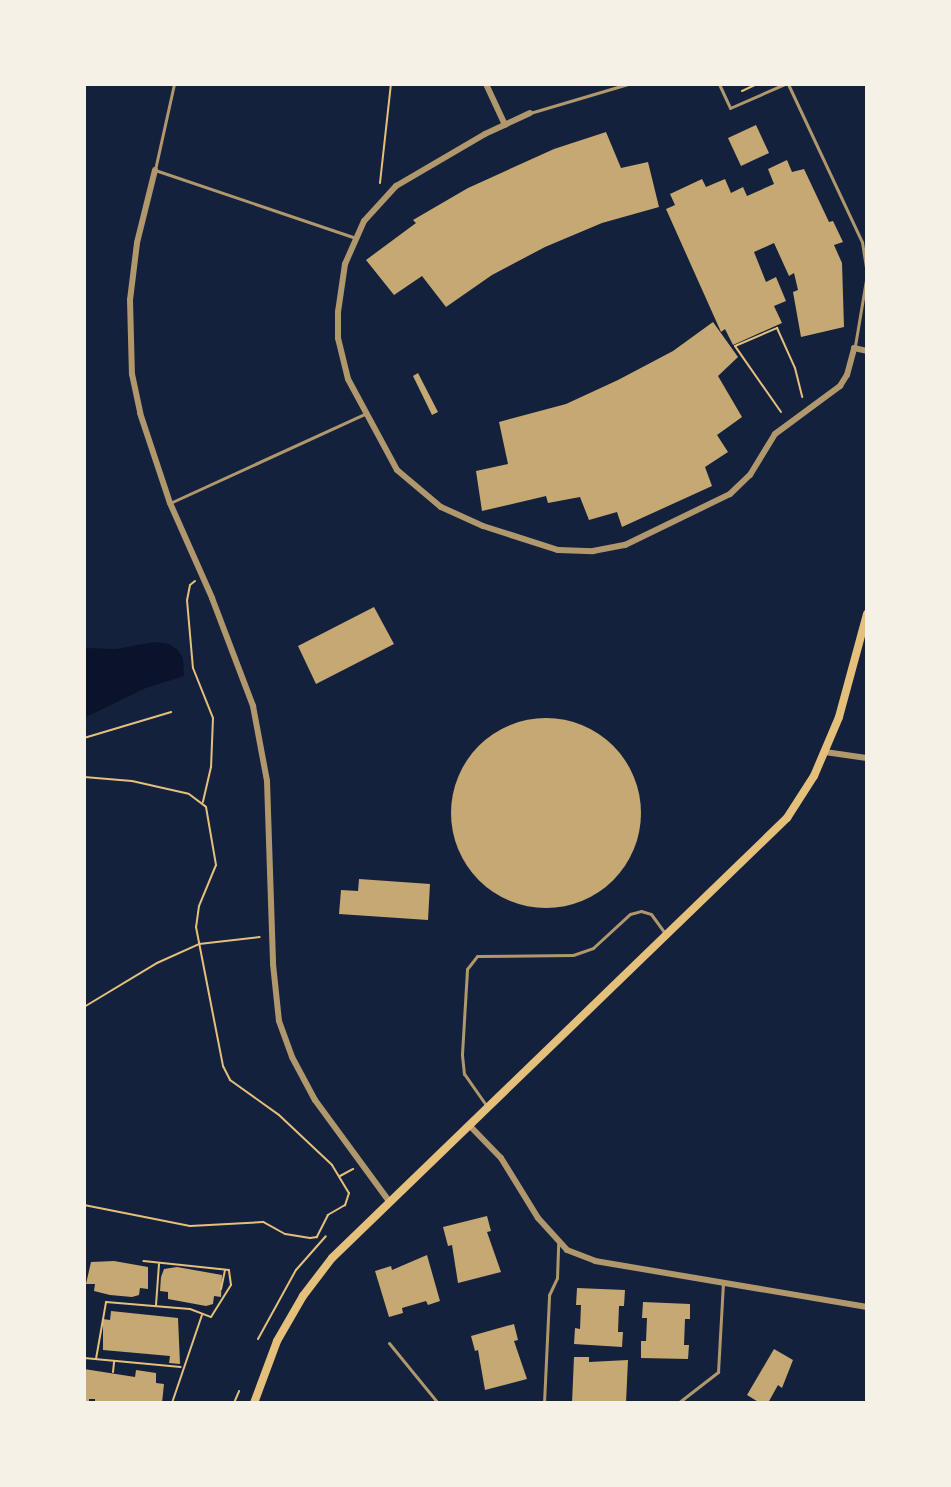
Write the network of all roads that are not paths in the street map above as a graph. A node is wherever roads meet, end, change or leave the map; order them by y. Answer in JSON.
{"nodes":[{"id":1,"x":174,"y":84,"type":"edge"},
{"id":2,"x":486,"y":84,"type":"edge"},
{"id":3,"x":628,"y":84,"type":"edge"},
{"id":4,"x":719,"y":84,"type":"edge"},
{"id":5,"x":786,"y":84,"type":"edge"},
{"id":6,"x":530,"y":113,"type":"joint"},
{"id":7,"x":505,"y":125,"type":"junction"},
{"id":8,"x":155,"y":170,"type":"junction"},
{"id":9,"x":356,"y":238,"type":"junction"},
{"id":10,"x":854,"y":348,"type":"junction"},
{"id":11,"x":867,"y":351,"type":"edge"},
{"id":12,"x":364,"y":414,"type":"junction"},
{"id":13,"x":170,"y":503,"type":"junction"},
{"id":14,"x":867,"y":614,"type":"edge"},
{"id":15,"x":825,"y":752,"type":"junction"},
{"id":16,"x":867,"y":758,"type":"edge"},
{"id":17,"x":668,"y":936,"type":"junction"},
{"id":18,"x":487,"y":1108,"type":"junction"},
{"id":19,"x":469,"y":1125,"type":"junction"},
{"id":20,"x":389,"y":1201,"type":"junction"},
{"id":21,"x":558,"y":1242,"type":"junction"},
{"id":22,"x":719,"y":1281,"type":"junction"},
{"id":23,"x":867,"y":1307,"type":"edge"},
{"id":24,"x":389,"y":1343,"type":"dead end"},
{"id":25,"x":254,"y":1403,"type":"edge"},
{"id":26,"x":438,"y":1403,"type":"edge"},
{"id":27,"x":544,"y":1403,"type":"edge"},
{"id":28,"x":678,"y":1403,"type":"edge"}],
"edges":[{"from":1,"to":8,"type":"lane"},
{"from":2,"to":7,"type":"street"},
{"from":3,"to":6,"type":"lane"},
{"from":4,"to":5,"type":"lane"},
{"from":5,"to":10,"type":"lane"},
{"from":6,"to":7,"type":"street"},
{"from":7,"to":9,"type":"street"},
{"from":8,"to":9,"type":"lane"},
{"from":8,"to":13,"type":"street"},
{"from":9,"to":12,"type":"street"},
{"from":10,"to":11,"type":"street"},
{"from":10,"to":12,"type":"street"},
{"from":12,"to":13,"type":"lane"},
{"from":13,"to":20,"type":"street"},
{"from":14,"to":15,"type":"main road"},
{"from":15,"to":16,"type":"street"},
{"from":15,"to":17,"type":"main road"},
{"from":17,"to":18,"type":"main road"},
{"from":17,"to":18,"type":"lane"},
{"from":18,"to":19,"type":"main road"},
{"from":19,"to":20,"type":"main road"},
{"from":19,"to":21,"type":"street"},
{"from":20,"to":25,"type":"main road"},
{"from":21,"to":22,"type":"street"},
{"from":21,"to":27,"type":"lane"},
{"from":22,"to":23,"type":"street"},
{"from":22,"to":28,"type":"lane"},
{"from":24,"to":26,"type":"lane"}]}
